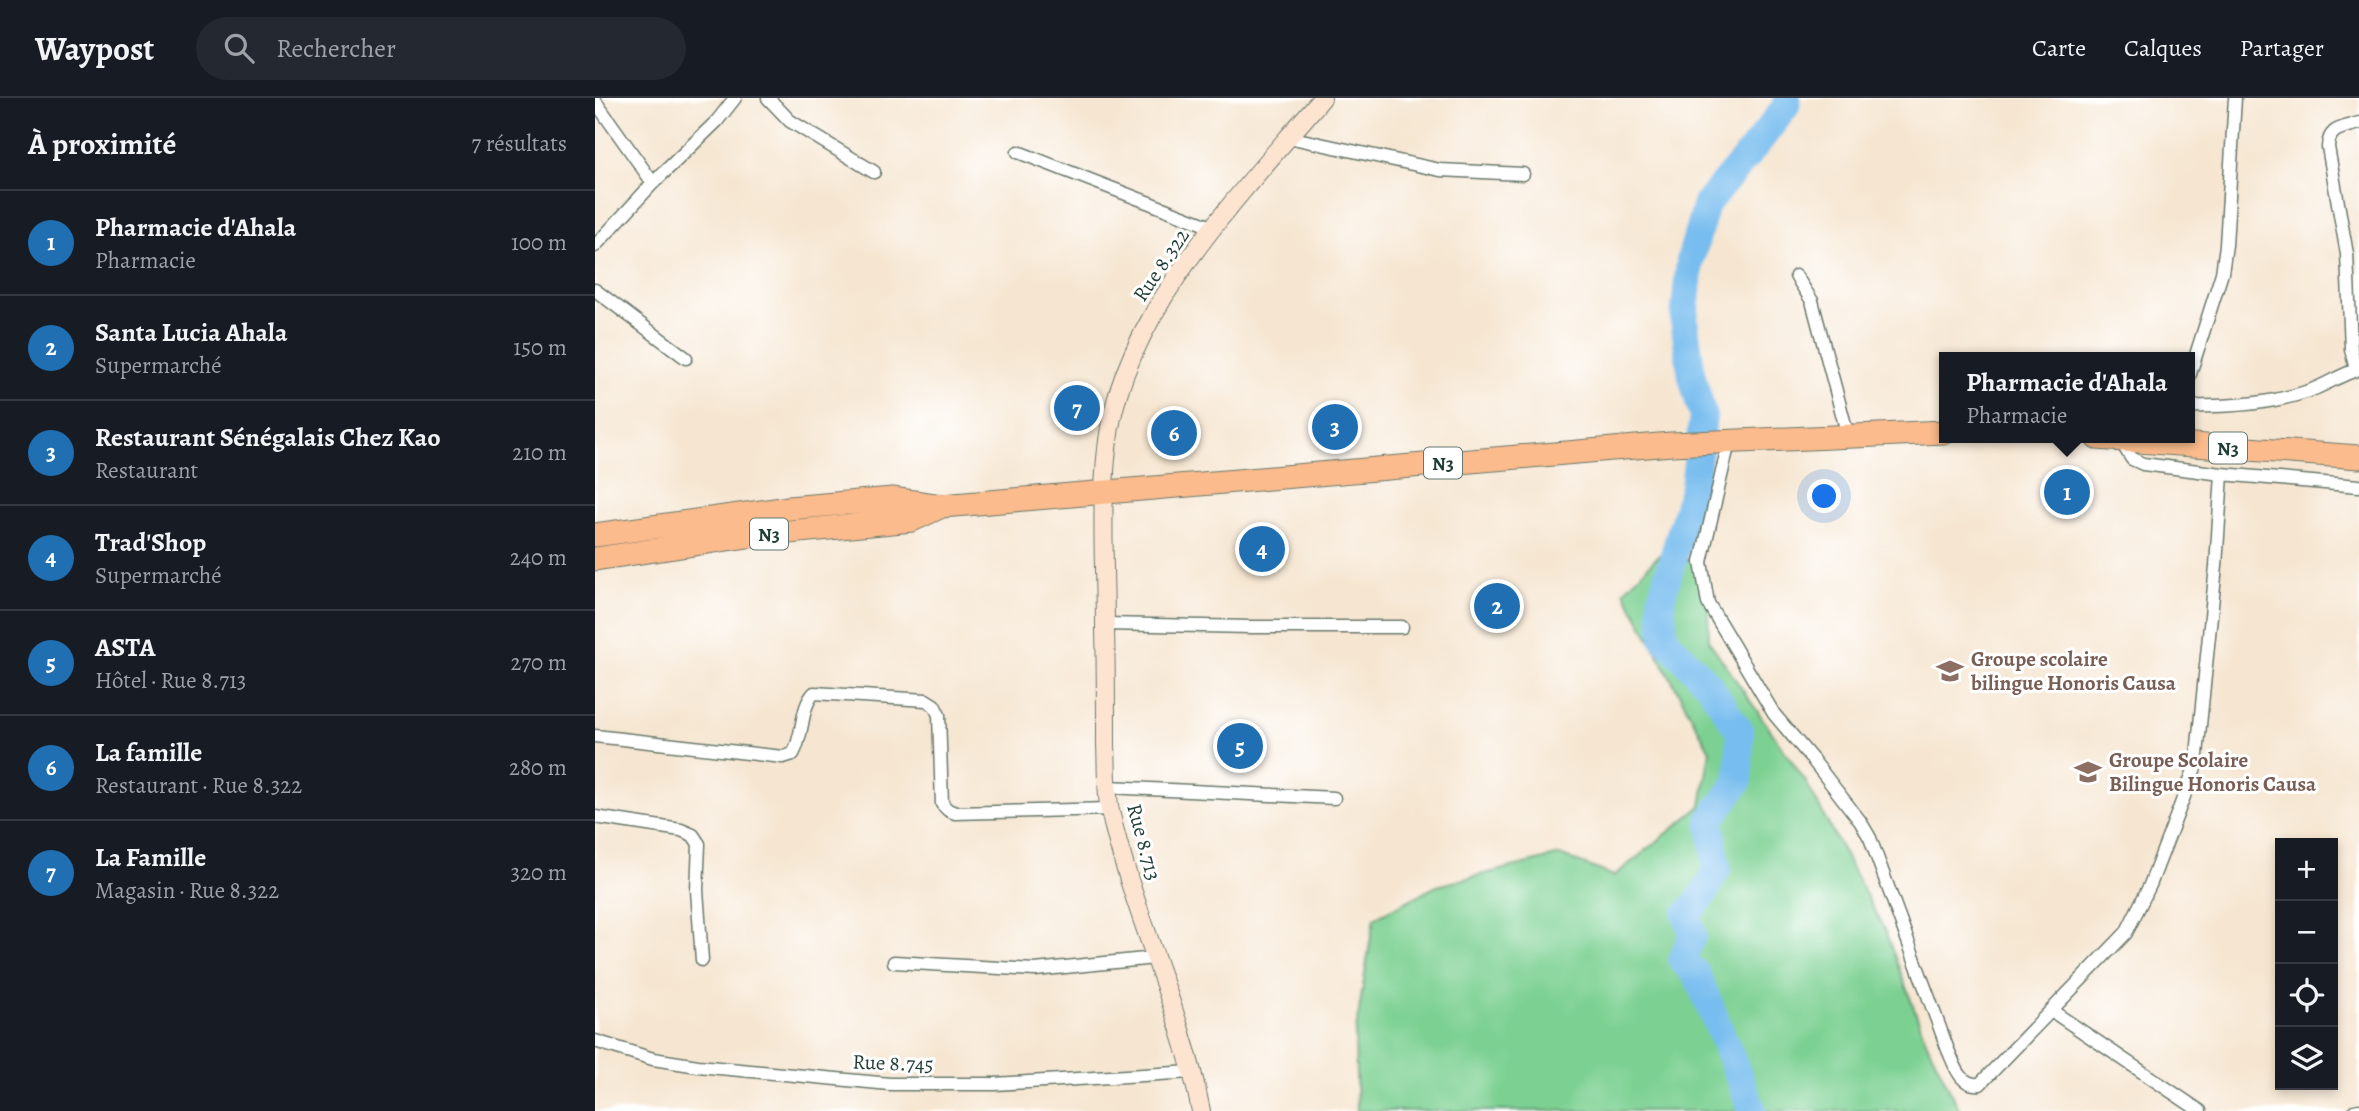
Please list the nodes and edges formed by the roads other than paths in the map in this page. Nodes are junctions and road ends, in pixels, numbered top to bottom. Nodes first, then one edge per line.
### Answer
1 (735, 98) edge
2 (768, 98) edge
3 (1322, 98) edge
4 (2235, 98) edge
5 (595, 101) edge
6 (2359, 123) edge
7 (1288, 137) junction
8 (1018, 152) dead end
9 (874, 172) dead end
10 (1523, 174) dead end
11 (653, 183) junction
12 (1214, 228) junction
13 (595, 246) edge
14 (1796, 276) dead end
15 (595, 289) edge
16 (686, 358) dead end
17 (2195, 360) edge
18 (2357, 370) edge
19 (2195, 406) edge
20 (1939, 432) edge
21 (1847, 436) junction
22 (1729, 442) junction
23 (2113, 443) edge
24 (2195, 443) edge
25 (2359, 457) edge
26 (2222, 474) junction
27 (2359, 486) edge
28 (1104, 491) junction
29 (942, 506) junction
30 (595, 535) edge
31 (595, 559) edge
32 (1105, 624) junction
33 (1402, 627) dead end
34 (595, 736) edge
35 (1108, 787) junction
36 (1334, 798) dead end
37 (1110, 809) junction
38 (595, 817) edge
39 (1155, 958) junction
40 (702, 960) dead end
41 (894, 962) dead end
42 (2052, 1012) junction
43 (595, 1041) edge
44 (1192, 1072) junction
45 (1201, 1111) edge
46 (2200, 1111) edge

1 - 11 street
2 - 9 street
3 - 7 main road, Rue 8.322
4 - 17 street
5 - 11 street
6 - 18 street
7 - 10 street
7 - 12 main road, Rue 8.322
8 - 12 street
11 - 13 street
12 - 28 main road, Rue 8.322
14 - 21 street
15 - 16 street
18 - 19 street
20 - 21 highway, N3
21 - 22 highway, N3
22 - 28 highway, N3
22 - 42 street
23 - 26 street
24 - 25 highway, N3
26 - 27 street
26 - 42 street
28 - 29 highway, N3
28 - 32 main road, Rue 8.713
29 - 30 highway, N3
29 - 31 highway, N3
32 - 33 street
32 - 35 main road, Rue 8.713
34 - 37 street
35 - 36 street
35 - 37 main road, Rue 8.713
37 - 39 main road, Rue 8.713
38 - 40 street
39 - 41 street
39 - 44 main road, Rue 8.713
42 - 46 street
43 - 44 street, Rue 8.745
44 - 45 main road, Rue 8.713

